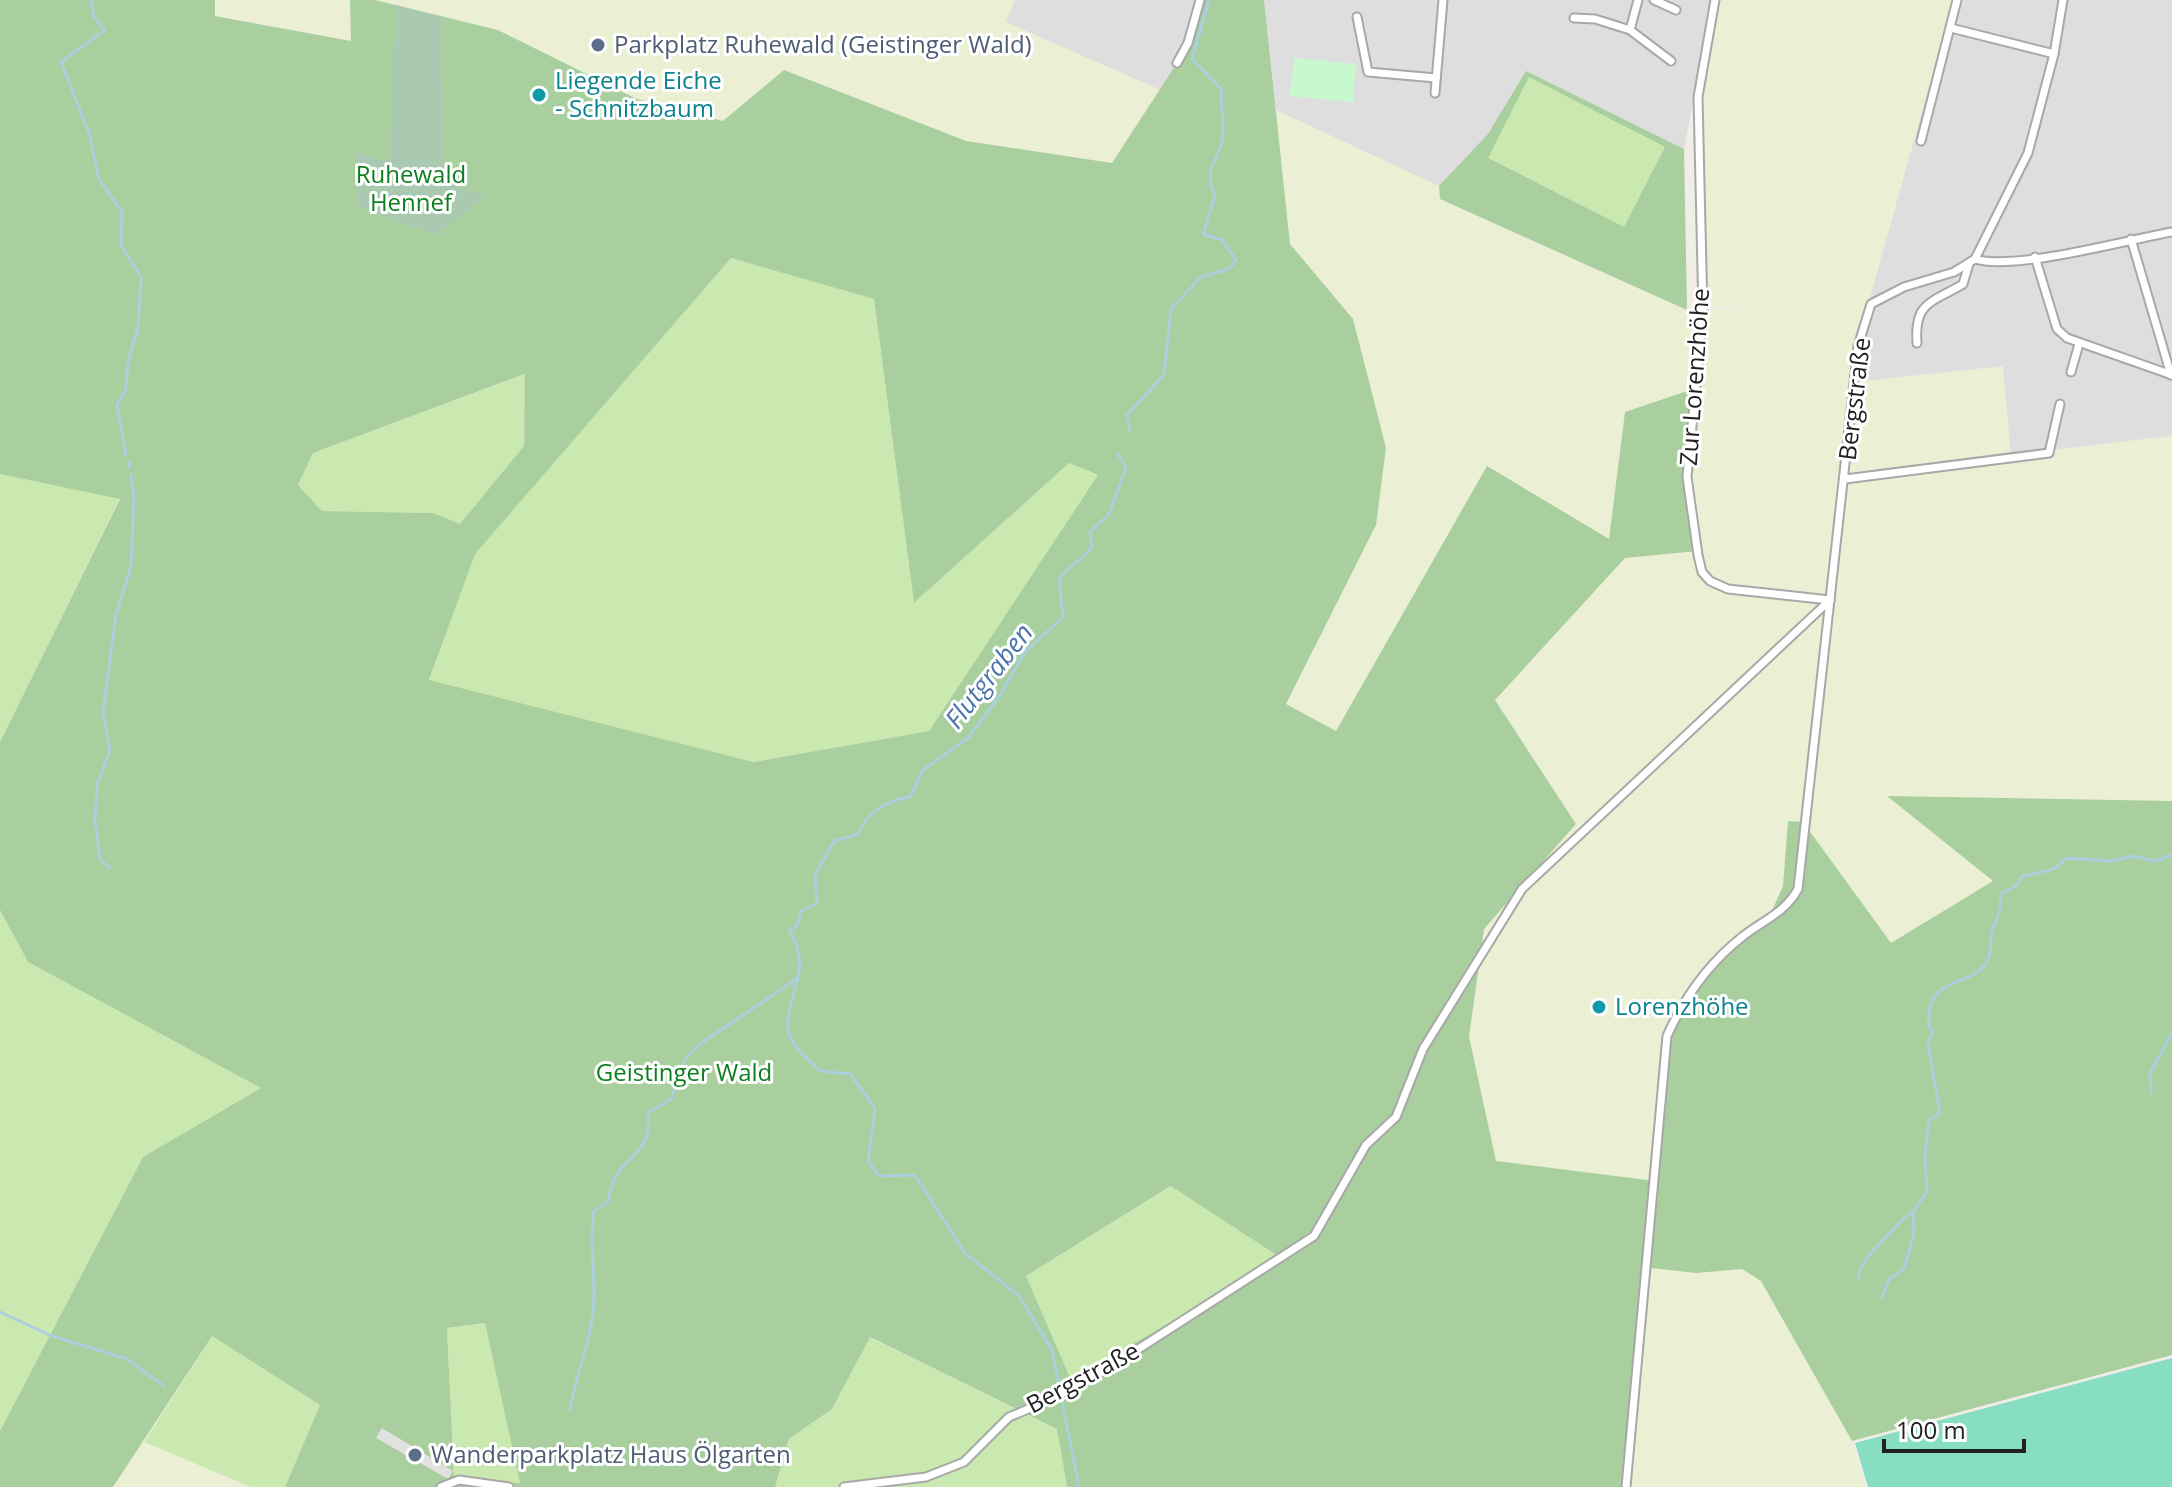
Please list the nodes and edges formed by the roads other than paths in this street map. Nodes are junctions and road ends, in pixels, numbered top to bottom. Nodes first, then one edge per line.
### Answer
1 (1200, 0) edge
2 (1443, 0) edge
3 (1638, 0) edge
4 (1654, 0) edge
5 (1715, 0) edge
6 (1957, 0) edge
7 (2063, 0) edge
8 (1676, 10) dead end
9 (1357, 17) dead end
10 (1574, 18) dead end
11 (1951, 28) junction
12 (1630, 30) junction
13 (2054, 54) junction
14 (1671, 61) dead end
15 (1177, 63) dead end
16 (1436, 78) junction
17 (1435, 93) dead end
18 (1921, 141) dead end
19 (2172, 232) edge
20 (2131, 239) junction
21 (2035, 257) junction
22 (1972, 262) junction
23 (1917, 343) dead end
24 (2079, 344) junction
25 (2071, 372) dead end
26 (2172, 376) edge
27 (2060, 404) dead end
28 (1845, 479) junction
29 (1830, 600) junction
30 (441, 1487) edge
31 (509, 1487) edge
32 (844, 1487) edge
33 (1626, 1487) edge

1 - 15 street
2 - 16 street
3 - 12 street
4 - 8 street
5 - 29 street, Zur Lorenzhöhe
6 - 11 street
7 - 13 street
9 - 16 street
10 - 12 street
11 - 13 street
11 - 18 street
12 - 14 street
13 - 22 street
16 - 17 street
19 - 20 street
20 - 21 street
20 - 26 street
21 - 22 street
21 - 24 street
22 - 23 street
22 - 28 street, Bergstraße
24 - 25 street
24 - 26 street
27 - 28 street
28 - 29 street, Bergstraße
29 - 32 street, Bergstraße
29 - 33 street, Bergstraße
30 - 31 street

